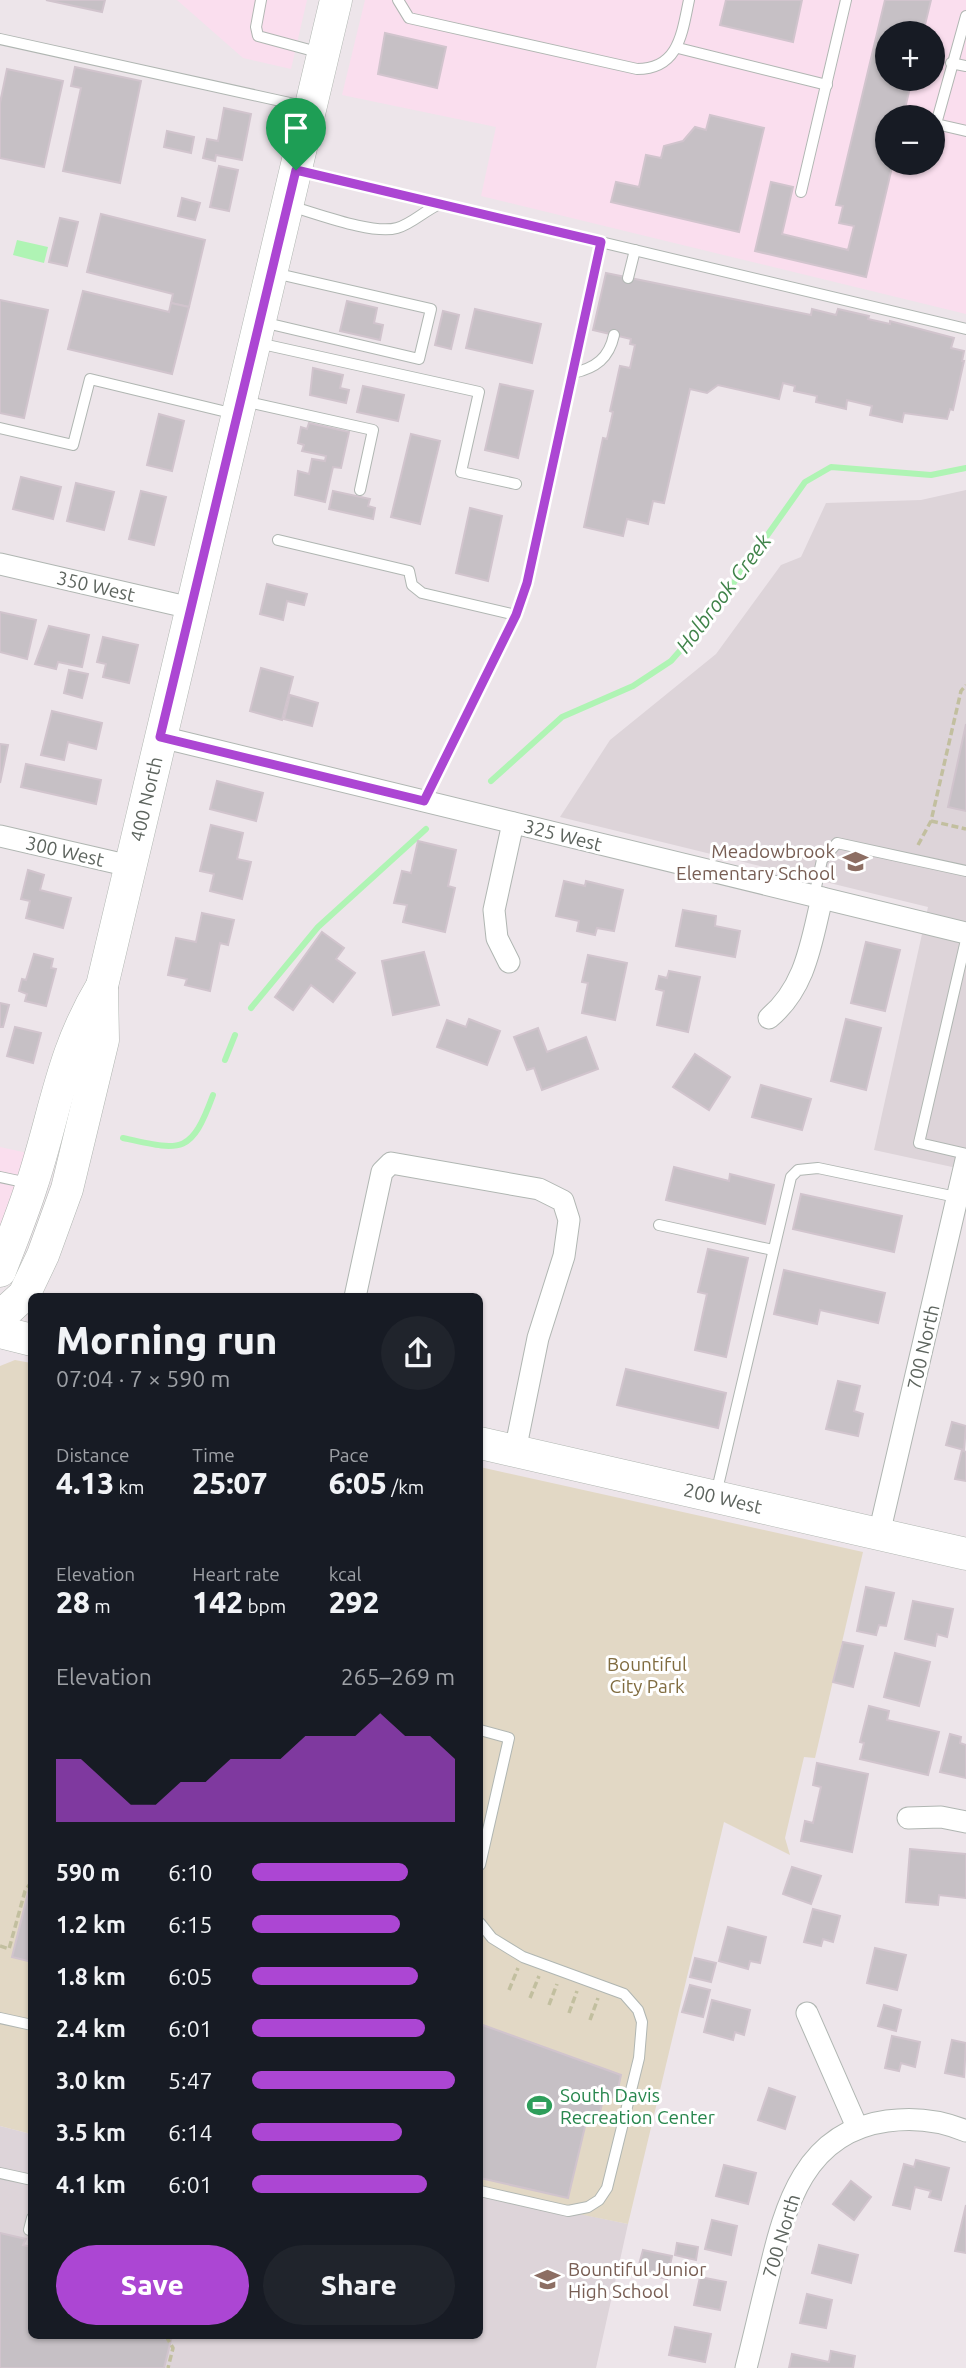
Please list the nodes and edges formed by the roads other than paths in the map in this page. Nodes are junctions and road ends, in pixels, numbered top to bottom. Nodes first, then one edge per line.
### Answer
1 (261, 0) edge
2 (336, 0) edge
3 (398, 0) edge
4 (690, 0) edge
5 (846, 0) edge
6 (966, 16) edge
7 (0, 39) edge
8 (678, 48) junction
9 (323, 54) junction
10 (951, 63) junction
11 (966, 66) edge
12 (827, 85) junction
13 (311, 108) junction
14 (966, 131) edge
15 (296, 170) junction
16 (802, 192) dead end
17 (440, 204) junction
18 (288, 205) junction
19 (601, 242) junction
20 (635, 250) junction
21 (271, 272) junction
22 (628, 278) dead end
23 (966, 329) edge
24 (257, 332) junction
25 (614, 335) dead end
26 (573, 373) junction
27 (239, 408) junction
28 (0, 428) edge
29 (516, 484) dead end
30 (360, 490) dead end
31 (278, 540) dead end
32 (0, 564) edge
33 (191, 608) junction
34 (516, 615) junction
35 (160, 737) junction
36 (424, 801) junction
37 (513, 823) junction
38 (0, 836) edge
39 (130, 866) junction
40 (966, 871) edge
41 (818, 897) junction
42 (966, 933) edge
43 (966, 940) edge
44 (509, 961) dead end
45 (102, 986) junction
46 (769, 1018) dead end
47 (966, 1154) edge
48 (966, 1160) edge
49 (0, 1177) edge
50 (32, 1184) junction
51 (962, 1198) edge
52 (659, 1225) dead end
53 (773, 1250) junction
54 (0, 1271) edge
55 (356, 1293) edge
56 (0, 1317) edge
57 (0, 1332) edge
58 (28, 1339) edge
59 (483, 1444) edge
60 (515, 1451) junction
61 (715, 1497) junction
62 (879, 1535) junction
63 (966, 1554) edge
64 (483, 1731) edge
65 (908, 1818) dead end
66 (966, 1822) edge
67 (483, 1852) edge
68 (483, 1927) edge
69 (807, 2013) dead end
70 (0, 2018) edge
71 (28, 2024) edge
72 (857, 2127) junction
73 (966, 2132) edge
74 (0, 2173) edge
75 (28, 2179) edge
76 (483, 2192) edge
77 (746, 2368) edge

1 - 9 lane
2 - 9 main road, 400 North
3 - 8 lane
4 - 8 lane
5 - 12 lane
6 - 10 lane
7 - 13 lane
8 - 12 lane
9 - 13 main road, 400 North
10 - 11 lane
10 - 14 lane
12 - 16 lane
13 - 15 main road, 400 North
15 - 17 lane
15 - 18 main road, 400 North
17 - 18 lane
17 - 19 lane
18 - 21 main road, 400 North
19 - 20 lane
19 - 26 lane
20 - 22 lane
20 - 23 lane
21 - 24 main road, 400 North
21 - 24 lane
24 - 27 main road, 400 North
24 - 29 lane
25 - 26 lane
26 - 34 lane
27 - 28 lane
27 - 30 lane
27 - 33 main road, 400 North
31 - 34 lane
32 - 33 street, 350 West
33 - 35 main road, 400 North
34 - 36 lane
35 - 36 street, 325 West
35 - 39 main road, 400 North
36 - 37 street, 325 West
37 - 41 street, 325 West
37 - 44 street
38 - 39 street, 300 West
39 - 45 main road, 400 North
40 - 41 lane
41 - 42 street, 325 West
41 - 46 street
43 - 47 lane
45 - 50 main road, 400 North
45 - 56 main road, 400 North
48 - 51 street, 700 North
49 - 50 lane
50 - 54 main road, 400 North
51 - 53 lane
51 - 62 street, 700 North
52 - 53 lane
53 - 61 lane
55 - 60 street
57 - 58 main road
59 - 60 main road, 200 West
60 - 61 main road, 200 West
61 - 62 main road, 200 West
62 - 63 main road, 200 West
64 - 67 lane
65 - 66 street
68 - 76 lane
69 - 72 street
70 - 71 lane
72 - 73 street
72 - 77 street, 700 North
74 - 75 lane

